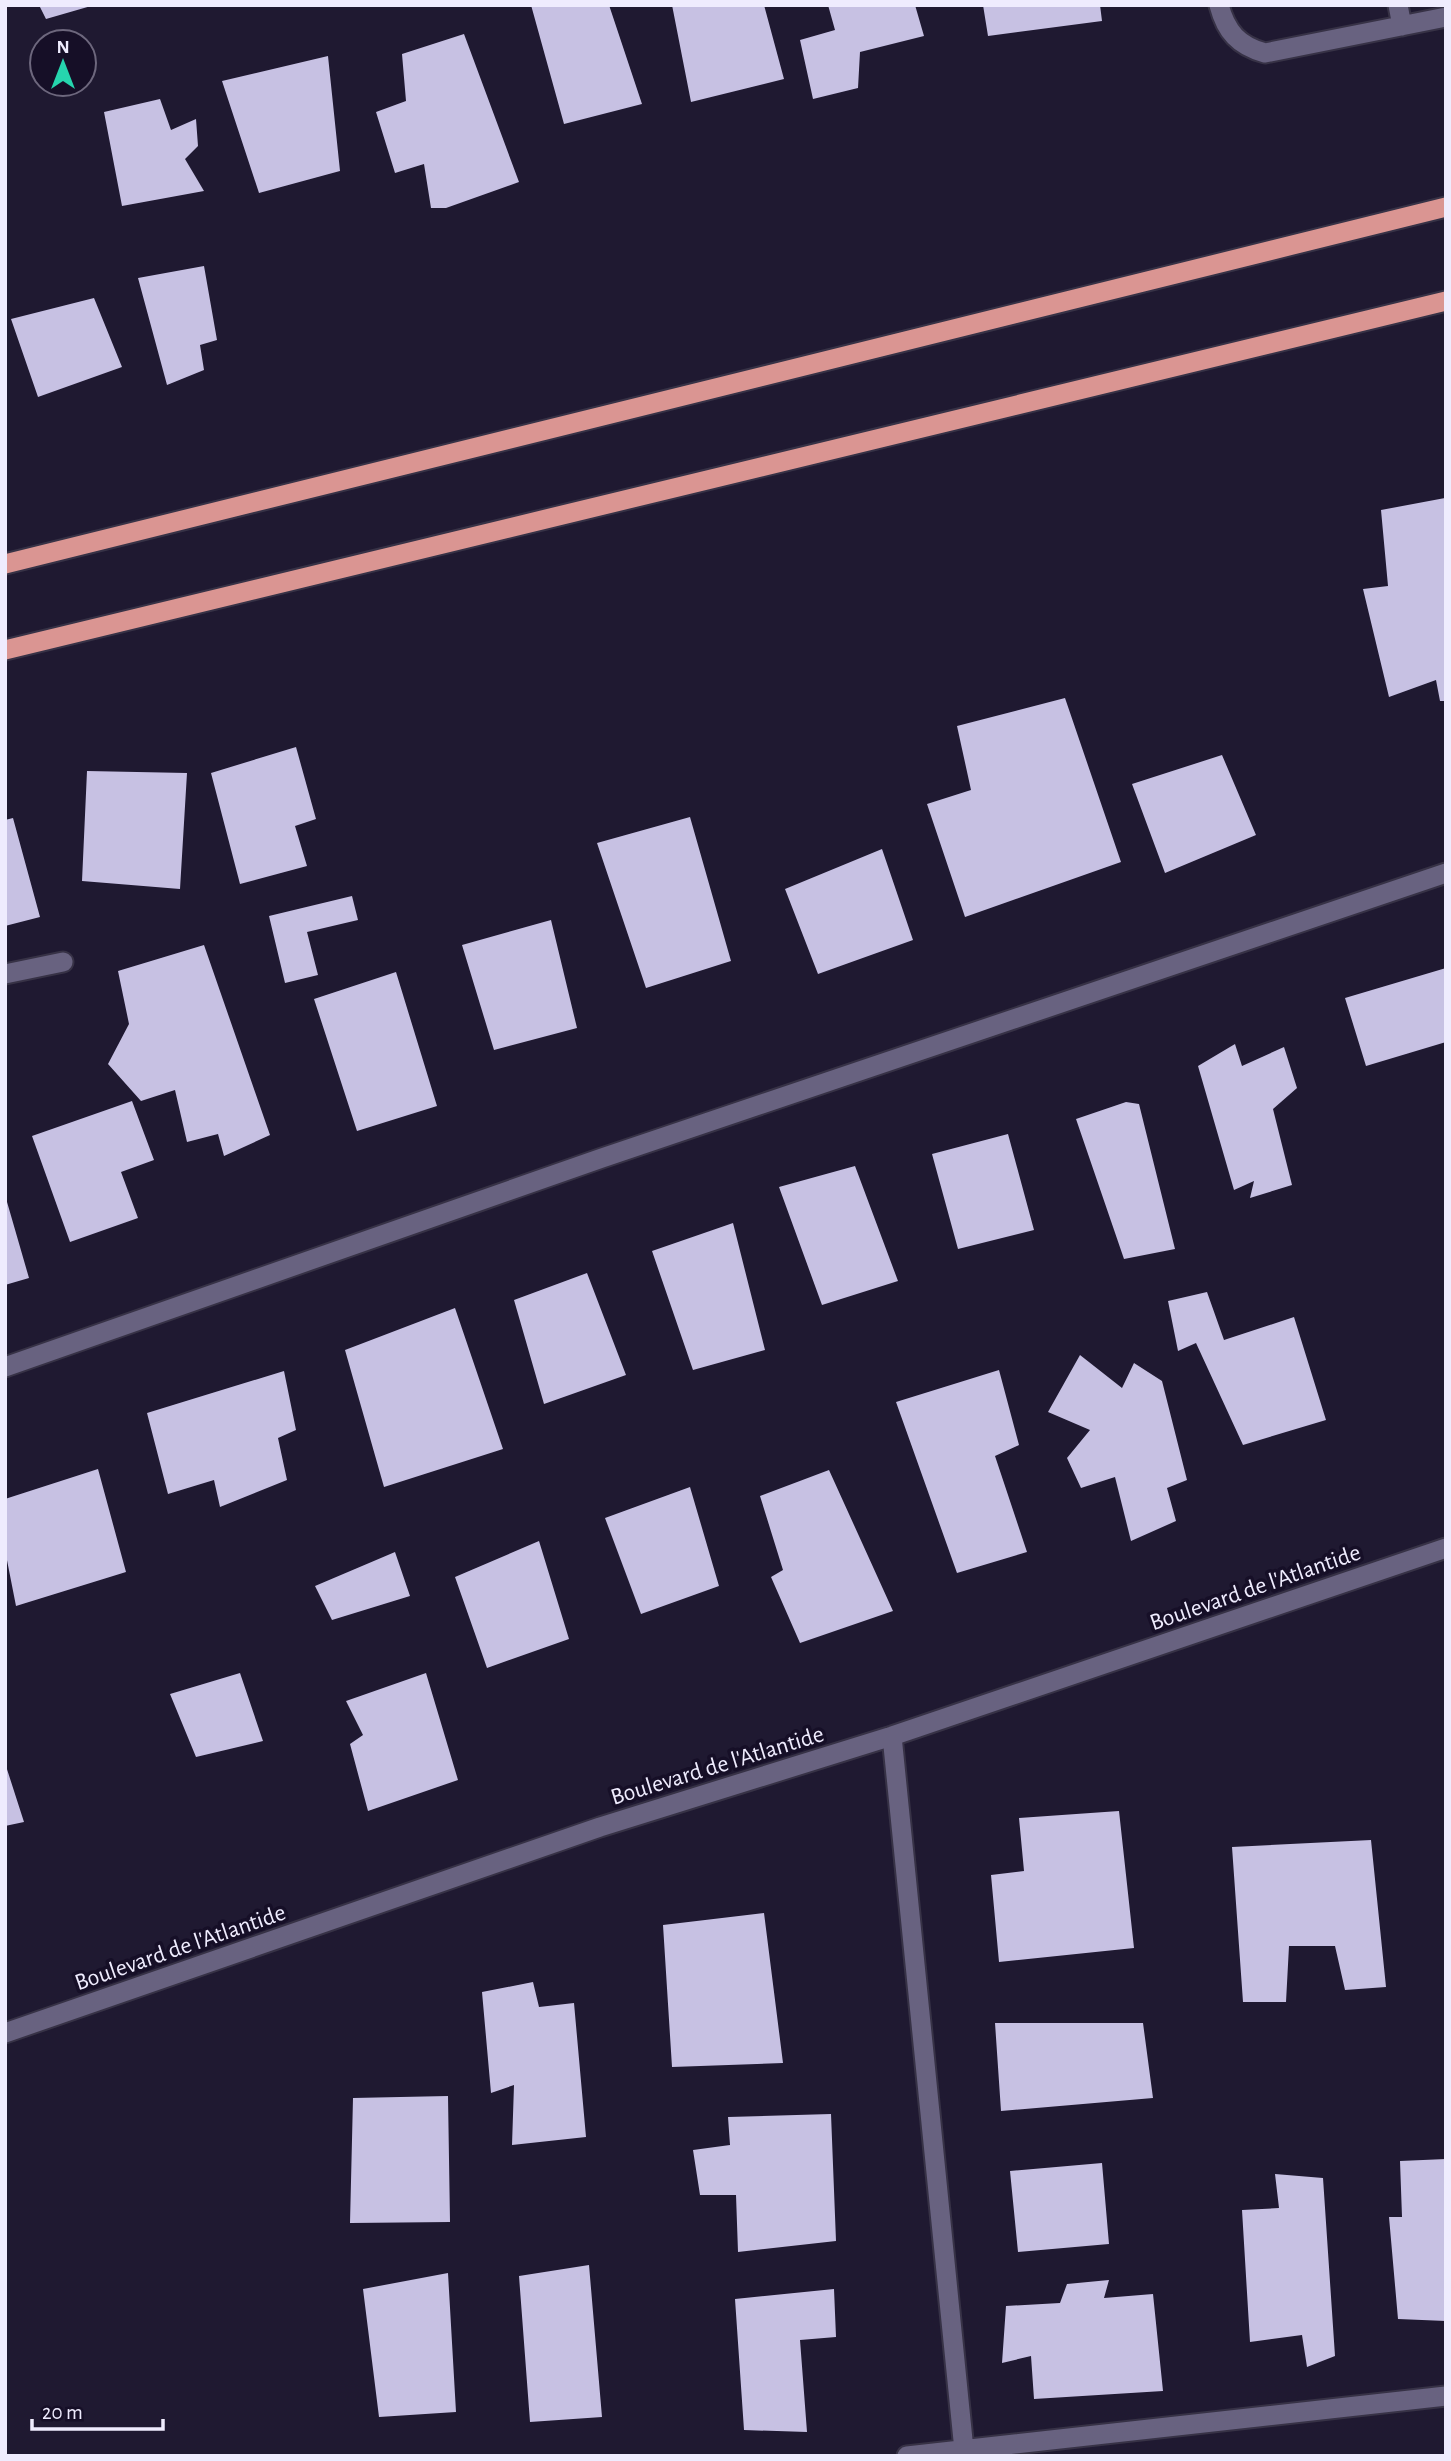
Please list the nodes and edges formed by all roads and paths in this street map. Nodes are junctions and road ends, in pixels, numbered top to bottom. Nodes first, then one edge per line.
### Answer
1 (1219, 5) edge
2 (1398, 5) edge
3 (1446, 17) edge
4 (1402, 26) junction
5 (1446, 207) edge
6 (1446, 301) edge
7 (5, 564) edge
8 (5, 650) edge
9 (1446, 873) edge
10 (63, 961) dead end
11 (5, 974) edge
12 (5, 1367) edge
13 (1446, 1548) edge
14 (892, 1736) junction
15 (5, 2033) edge
16 (1446, 2396) edge
17 (964, 2450) junction
18 (906, 2456) edge

1 - 4 street
2 - 4 street
3 - 4 street
5 - 7 highway
6 - 8 highway
9 - 12 street
10 - 11 street
13 - 14 street, Boulevard de l'Atlantide
14 - 15 street, Boulevard de l'Atlantide
14 - 17 street
16 - 17 street
17 - 18 street

